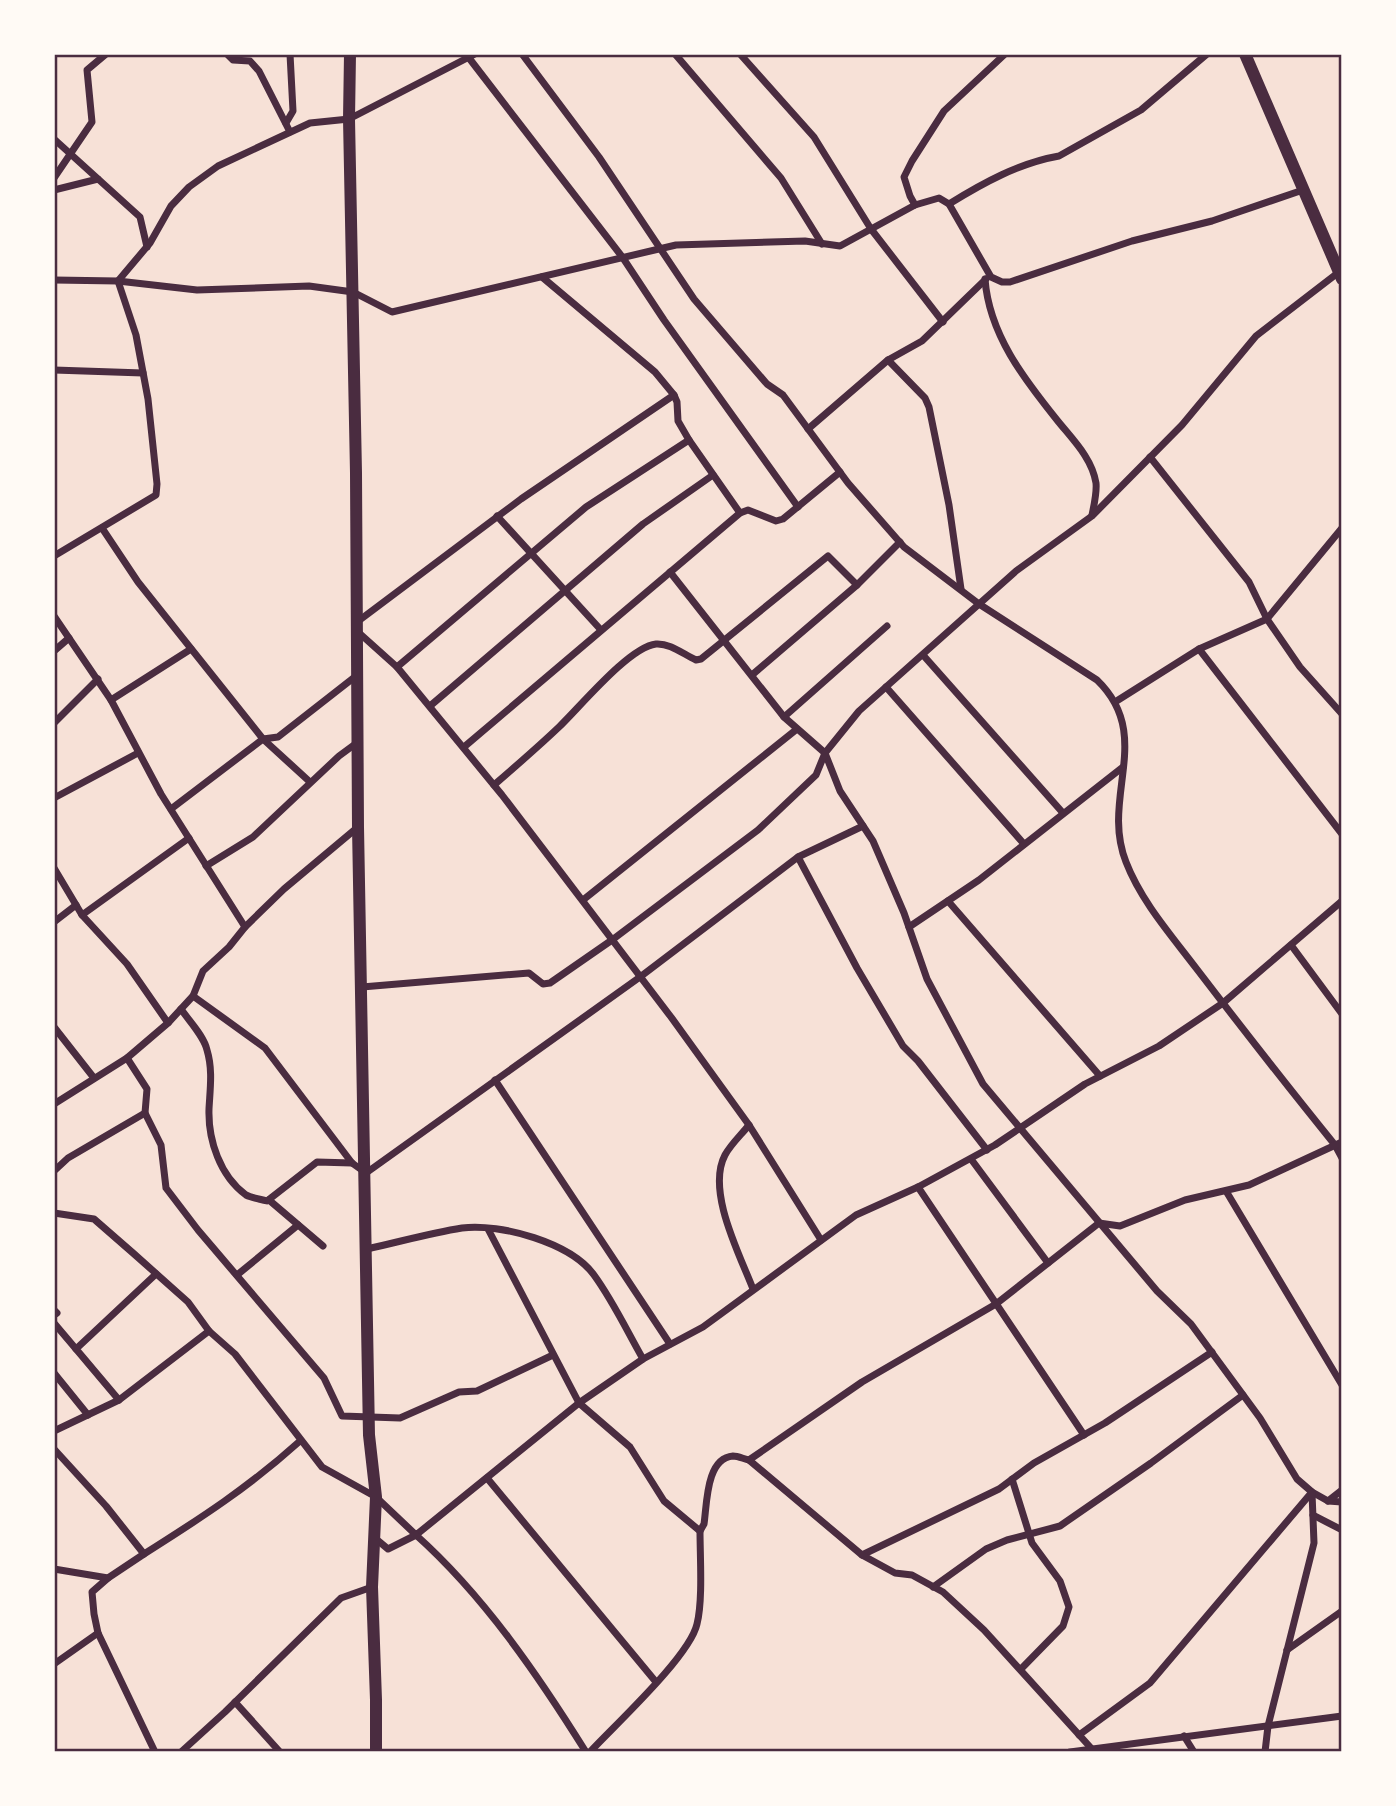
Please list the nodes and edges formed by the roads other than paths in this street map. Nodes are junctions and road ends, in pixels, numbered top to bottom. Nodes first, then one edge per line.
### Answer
1 (106, 54) edge
2 (227, 54) edge
3 (290, 54) edge
4 (350, 54) edge
5 (522, 54) edge
6 (675, 54) edge
7 (740, 54) edge
8 (1005, 54) edge
9 (1207, 54) edge
10 (1245, 54) edge
11 (472, 56) edge
12 (349, 119) junction
13 (286, 124) junction
14 (290, 132) junction
15 (54, 139) edge
16 (70, 153) junction
17 (54, 178) edge
18 (98, 179) junction
19 (54, 190) edge
20 (1303, 190) junction
21 (948, 204) junction
22 (915, 205) junction
23 (871, 229) junction
24 (822, 244) junction
25 (147, 247) junction
26 (660, 249) junction
27 (623, 258) junction
28 (1341, 273) edge
29 (542, 277) junction
30 (988, 278) junction
31 (54, 280) edge
32 (118, 281) junction
33 (353, 292) junction
34 (943, 322) junction
35 (888, 360) junction
36 (54, 370) edge
37 (143, 373) junction
38 (674, 395) junction
39 (808, 429) junction
40 (689, 440) junction
41 (1150, 457) junction
42 (840, 472) junction
43 (713, 475) junction
44 (797, 507) junction
45 (740, 513) junction
46 (497, 516) junction
47 (1092, 516) junction
48 (102, 528) junction
49 (1342, 528) edge
50 (900, 541) junction
51 (530, 553) junction
52 (54, 556) edge
53 (670, 572) junction
54 (857, 585) junction
55 (961, 589) junction
56 (565, 591) junction
57 (979, 604) junction
58 (54, 616) edge
59 (1267, 619) junction
60 (887, 626) dead end
61 (357, 627) junction
62 (601, 630) junction
63 (69, 638) junction
64 (724, 640) junction
65 (191, 649) junction
66 (1199, 649) junction
67 (54, 651) edge
68 (923, 655) junction
69 (397, 667) junction
70 (358, 674) junction
71 (752, 675) junction
72 (98, 679) junction
73 (886, 687) junction
74 (111, 700) junction
75 (1115, 702) junction
76 (430, 706) junction
77 (1342, 714) edge
78 (784, 717) junction
79 (54, 723) edge
80 (797, 729) junction
81 (263, 739) junction
82 (359, 742) junction
83 (464, 747) junction
84 (825, 753) junction
85 (138, 754) junction
86 (1123, 767) junction
87 (310, 782) junction
88 (495, 785) junction
89 (54, 798) edge
90 (171, 809) junction
91 (1063, 813) junction
92 (863, 826) junction
93 (358, 827) junction
94 (1342, 834) edge
95 (189, 838) junction
96 (1024, 844) junction
97 (797, 857) junction
98 (206, 866) junction
99 (54, 868) edge
100 (583, 900) junction
101 (948, 901) junction
102 (1342, 901) edge
103 (76, 905) junction
104 (82, 915) junction
105 (54, 922) edge
106 (245, 927) junction
107 (909, 927) junction
108 (612, 940) junction
109 (1291, 945) junction
110 (640, 977) junction
111 (362, 987) junction
112 (194, 996) junction
113 (1223, 1003) junction
114 (181, 1009) junction
115 (1342, 1014) edge
116 (169, 1023) junction
117 (54, 1027) edge
118 (127, 1058) junction
119 (1100, 1076) junction
120 (93, 1078) junction
121 (495, 1080) junction
122 (54, 1104) edge
123 (145, 1113) junction
124 (749, 1125) junction
125 (1019, 1129) junction
126 (1338, 1144) edge
127 (987, 1150) junction
128 (1342, 1158) edge
129 (971, 1159) junction
130 (352, 1163) junction
131 (54, 1171) edge
132 (366, 1172) junction
133 (918, 1187) junction
134 (1226, 1191) junction
135 (269, 1200) junction
136 (54, 1213) edge
137 (1099, 1223) junction
138 (298, 1225) junction
139 (488, 1229) junction
140 (821, 1240) junction
141 (323, 1246) dead end
142 (368, 1250) junction
143 (1048, 1263) junction
144 (156, 1274) junction
145 (237, 1275) junction
146 (753, 1289) junction
147 (996, 1304) junction
148 (54, 1323) edge
149 (209, 1331) junction
150 (670, 1344) junction
151 (76, 1349) junction
152 (1212, 1352) junction
153 (553, 1355) junction
154 (643, 1359) junction
155 (54, 1373) edge
156 (1342, 1385) edge
157 (1243, 1395) junction
158 (119, 1400) junction
159 (579, 1404) junction
160 (88, 1415) junction
161 (369, 1418) junction
162 (54, 1431) edge
163 (1084, 1435) junction
164 (300, 1441) junction
165 (54, 1449) edge
166 (749, 1460) junction
167 (487, 1478) junction
168 (1012, 1479) junction
169 (1342, 1490) edge
170 (1312, 1492) junction
171 (376, 1497) junction
172 (1328, 1501) junction
173 (1342, 1502) edge
174 (1313, 1515) junction
175 (1342, 1530) edge
176 (700, 1531) junction
177 (416, 1535) junction
178 (1028, 1535) junction
179 (376, 1539) junction
180 (144, 1554) junction
181 (862, 1555) junction
182 (54, 1569) edge
183 (108, 1578) junction
184 (372, 1587) junction
185 (933, 1587) junction
186 (1342, 1611) edge
187 (98, 1633) junction
188 (1287, 1651) junction
189 (54, 1664) edge
190 (1021, 1669) junction
191 (656, 1682) junction
192 (235, 1702) junction
193 (1342, 1716) edge
194 (1268, 1726) junction
195 (1079, 1735) junction
196 (1184, 1737) junction
197 (1144, 1741) junction
198 (1090, 1748) junction
199 (155, 1752) edge
200 (181, 1752) edge
201 (280, 1752) edge
202 (376, 1752) edge
203 (588, 1752) edge
204 (1070, 1752) edge
205 (1149, 1752) edge
206 (1194, 1752) edge
207 (1265, 1752) edge

1 - 16 street
2 - 13 street
3 - 13 street
4 - 12 main road
5 - 26 street
6 - 24 street
7 - 23 street
8 - 22 street
9 - 21 street
10 - 20 main road
11 - 12 street
11 - 27 street
12 - 14 street
12 - 33 main road
13 - 14 street
14 - 25 street
15 - 16 street
16 - 17 street
16 - 18 street
18 - 19 street
18 - 25 street
20 - 28 main road
20 - 30 street
21 - 22 street
21 - 30 street
22 - 23 street
23 - 24 street
23 - 34 street
24 - 26 street
25 - 32 street
26 - 27 street
26 - 39 street
27 - 29 street
27 - 44 street
28 - 41 street
29 - 33 street
29 - 38 street
30 - 34 street
30 - 47 street
31 - 32 street
32 - 33 street
32 - 37 street
33 - 61 main road
34 - 35 street
35 - 39 street
35 - 55 street
36 - 37 street
37 - 48 street
38 - 40 street
38 - 46 street
39 - 42 street
40 - 43 street
40 - 51 street
41 - 47 street
41 - 59 street
42 - 44 street
42 - 50 street
43 - 45 street
43 - 56 street
44 - 45 street
45 - 53 street
46 - 51 street
46 - 61 street
47 - 57 street
48 - 52 street
48 - 65 street
49 - 59 street
50 - 54 street
50 - 55 street
51 - 56 street
51 - 69 street
53 - 62 street
53 - 64 street
54 - 64 street
54 - 71 street
55 - 57 street
56 - 62 street
56 - 76 street
57 - 68 street
57 - 75 street
58 - 63 street
59 - 66 street
59 - 77 street
60 - 78 street
61 - 69 street
61 - 70 main road
62 - 83 street
63 - 67 street
63 - 72 street
64 - 71 street
64 - 88 street
65 - 74 street
65 - 81 street
66 - 75 street
66 - 94 street
68 - 73 street
68 - 91 street
69 - 76 street
70 - 81 street
70 - 82 main road
71 - 78 street
72 - 74 street
72 - 79 street
73 - 84 street
73 - 96 street
74 - 85 street
75 - 86 street
76 - 83 street
78 - 80 street
80 - 84 street
80 - 100 street
81 - 87 street
81 - 90 street
82 - 87 street
82 - 93 main road
83 - 88 street
84 - 92 street
84 - 108 street
85 - 89 street
85 - 90 street
86 - 91 street
86 - 113 street
87 - 98 street
88 - 100 street
90 - 95 street
91 - 96 street
92 - 97 street
92 - 107 street
93 - 106 street
93 - 111 main road
95 - 98 street
95 - 104 street
96 - 101 street
97 - 110 street
97 - 127 street
98 - 106 street
99 - 103 street
100 - 108 street
101 - 107 street
101 - 119 street
102 - 109 street
103 - 104 street
103 - 105 street
104 - 116 street
106 - 112 street
107 - 125 street
108 - 110 street
108 - 111 street
109 - 113 street
109 - 115 street
110 - 121 street
110 - 124 street
111 - 132 main road
112 - 114 street
112 - 130 street
113 - 119 street
113 - 126 street
114 - 116 street
114 - 135 street
116 - 118 street
117 - 120 street
118 - 120 street
118 - 123 street
119 - 125 street
120 - 122 street
121 - 132 street
121 - 150 street
123 - 131 street
123 - 145 street
124 - 140 street
124 - 146 street
125 - 127 street
125 - 137 street
126 - 128 street
126 - 134 street
127 - 129 street
129 - 133 street
129 - 143 street
130 - 132 street
130 - 135 street
132 - 142 main road
133 - 140 street
133 - 147 street
134 - 137 street
134 - 156 street
135 - 138 street
136 - 144 street
137 - 143 street
137 - 152 street
138 - 141 street
138 - 145 street
139 - 142 street
139 - 153 street
139 - 154 street
140 - 146 street
142 - 161 main road
143 - 147 street
144 - 149 street
144 - 151 street
145 - 161 street
146 - 150 street
147 - 163 street
147 - 166 street
148 - 151 street
149 - 158 street
149 - 164 street
150 - 154 street
151 - 158 street
152 - 157 street
152 - 163 street
153 - 159 street
153 - 161 street
154 - 159 street
155 - 160 street
157 - 170 street
157 - 178 street
158 - 160 street
159 - 167 street
159 - 176 street
160 - 162 street
161 - 171 main road
163 - 168 street
164 - 171 street
164 - 180 street
165 - 180 street
166 - 176 street
166 - 181 street
167 - 177 street
167 - 191 street
168 - 178 street
168 - 181 street
169 - 172 street
170 - 172 street
170 - 174 street
170 - 195 street
171 - 177 street
171 - 179 main road
172 - 173 street
174 - 175 street
174 - 188 street
176 - 191 street
177 - 179 street
177 - 203 street
178 - 185 street
178 - 190 street
179 - 184 main road
180 - 183 street
181 - 185 street
182 - 183 street
183 - 187 street
184 - 192 street
184 - 202 main road
185 - 190 street
186 - 188 street
187 - 189 street
187 - 199 street
188 - 194 street
190 - 195 street
191 - 203 street
192 - 200 street
192 - 201 street
193 - 194 street
194 - 196 street
194 - 207 street
195 - 198 street
196 - 197 street
196 - 206 street
197 - 198 street
197 - 205 street
198 - 204 street

